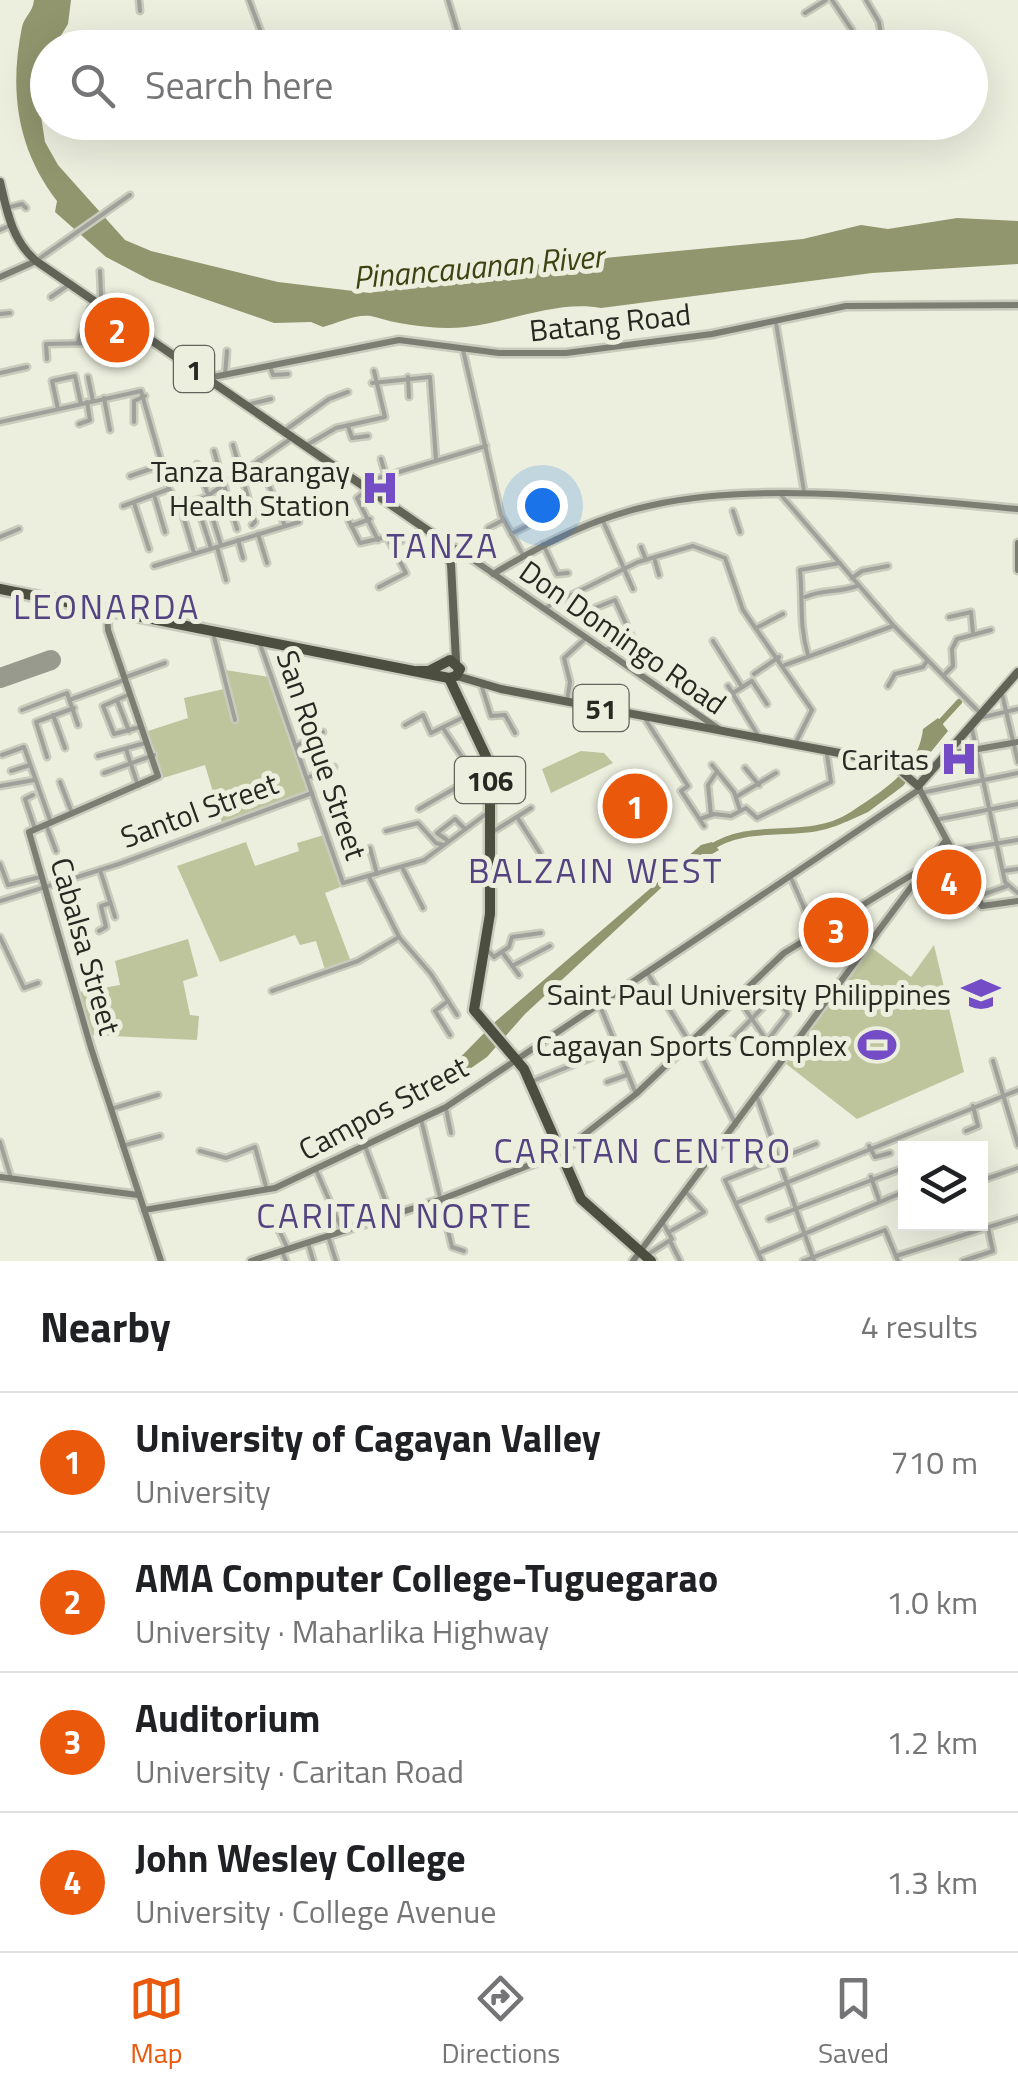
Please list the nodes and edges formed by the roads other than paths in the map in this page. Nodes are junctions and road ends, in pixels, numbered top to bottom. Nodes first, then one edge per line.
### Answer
1 (139, 0) edge
2 (249, 0) edge
3 (448, 0) edge
4 (810, 0) edge
5 (829, 0) edge
6 (866, 0) edge
7 (814, 7) junction
8 (140, 11) dead end
9 (805, 13) dead end
10 (260, 30) edge
11 (456, 30) edge
12 (852, 30) dead end
13 (880, 30) edge
14 (0, 182) edge
15 (130, 195) dead end
16 (6, 208) junction
17 (26, 208) dead end
18 (10, 225) junction
19 (0, 230) edge
20 (36, 262) junction
21 (100, 272) dead end
22 (0, 276) edge
23 (70, 284) junction
24 (50, 297) dead end
25 (97, 302) junction
26 (1018, 306) edge
27 (0, 314) edge
28 (10, 314) dead end
29 (775, 320) junction
30 (77, 344) junction
31 (463, 349) junction
32 (227, 351) dead end
33 (47, 360) dead end
34 (270, 366) junction
35 (27, 367) dead end
36 (374, 371) dead end
37 (0, 372) edge
38 (288, 374) dead end
39 (225, 375) junction
40 (408, 377) junction
41 (88, 378) dead end
42 (208, 378) junction
43 (374, 382) junction
44 (348, 392) dead end
45 (145, 396) junction
46 (408, 397) dead end
47 (104, 398) junction
48 (271, 399) dead end
49 (87, 402) junction
50 (246, 405) junction
51 (58, 409) junction
52 (0, 422) edge
53 (134, 422) dead end
54 (79, 424) dead end
55 (348, 426) junction
56 (110, 430) dead end
57 (284, 431) junction
58 (368, 436) dead end
59 (294, 437) junction
60 (234, 445) dead end
61 (305, 446) junction
62 (486, 446) junction
63 (214, 451) dead end
64 (381, 459) dead end
65 (259, 460) junction
66 (436, 460) junction
67 (197, 464) dead end
68 (162, 465) junction
69 (240, 470) junction
70 (384, 473) junction
71 (130, 476) dead end
72 (223, 481) junction
73 (362, 483) junction
74 (169, 488) junction
75 (370, 489) junction
76 (207, 494) junction
77 (154, 496) junction
78 (781, 496) junction
79 (805, 496) junction
80 (196, 502) junction
81 (134, 503) junction
82 (180, 505) junction
83 (731, 505) junction
84 (122, 506) dead end
85 (1018, 509) edge
86 (347, 516) dead end
87 (541, 518) dead end
88 (370, 519) junction
89 (503, 520) junction
90 (602, 521) junction
91 (299, 522) dead end
92 (253, 525) dead end
93 (284, 526) junction
94 (351, 526) junction
95 (426, 527) junction
96 (488, 528) dead end
97 (237, 529) dead end
98 (19, 530) dead end
99 (164, 532) dead end
100 (740, 532) dead end
101 (258, 534) junction
102 (511, 534) junction
103 (0, 537) edge
104 (238, 540) junction
105 (378, 540) junction
106 (1018, 543) edge
107 (543, 544) junction
108 (395, 545) junction
109 (446, 546) junction
110 (216, 547) junction
111 (640, 547) dead end
112 (149, 548) dead end
113 (194, 552) junction
114 (523, 555) junction
115 (243, 558) dead end
116 (654, 559) junction
117 (646, 560) junction
118 (266, 563) dead end
119 (840, 564) junction
120 (154, 566) dead end
121 (888, 566) dead end
122 (623, 568) junction
123 (1018, 570) edge
124 (568, 573) dead end
125 (493, 574) junction
126 (660, 576) dead end
127 (852, 578) junction
128 (226, 580) dead end
129 (859, 586) junction
130 (379, 587) dead end
131 (0, 589) edge
132 (634, 589) dead end
133 (805, 597) junction
134 (543, 608) junction
135 (107, 609) junction
136 (590, 610) dead end
137 (782, 614) dead end
138 (950, 616) dead end
139 (894, 626) junction
140 (758, 627) junction
141 (212, 630) junction
142 (991, 630) dead end
143 (973, 634) junction
144 (586, 638) junction
145 (258, 639) junction
146 (712, 641) dead end
147 (605, 650) junction
148 (808, 655) junction
149 (779, 657) junction
150 (928, 660) junction
151 (166, 664) dead end
152 (785, 665) junction
153 (1018, 672) edge
154 (457, 673) junction
155 (754, 674) dead end
156 (944, 675) junction
157 (126, 678) junction
158 (728, 686) dead end
159 (888, 686) dead end
160 (742, 687) junction
161 (1000, 688) junction
162 (733, 693) junction
163 (132, 694) junction
164 (72, 700) junction
165 (117, 700) junction
166 (567, 701) junction
167 (767, 704) dead end
168 (74, 708) junction
169 (1018, 709) edge
170 (22, 710) dead end
171 (1006, 711) junction
172 (54, 715) junction
173 (469, 715) junction
174 (644, 716) junction
175 (975, 719) junction
176 (236, 720) dead end
177 (405, 724) dead end
178 (78, 725) dead end
179 (144, 726) junction
180 (443, 728) junction
181 (129, 731) junction
182 (323, 732) dead end
183 (722, 732) junction
184 (514, 733) dead end
185 (760, 739) junction
186 (150, 742) junction
187 (1016, 742) edge
188 (296, 746) junction
189 (795, 746) junction
190 (65, 748) dead end
191 (126, 749) junction
192 (976, 750) junction
193 (2, 755) edge
194 (154, 755) junction
195 (827, 755) junction
196 (47, 756) dead end
197 (98, 756) dead end
198 (942, 757) junction
199 (464, 760) dead end
200 (1018, 762) edge
201 (131, 763) junction
202 (30, 764) junction
203 (712, 765) dead end
204 (334, 767) dead end
205 (898, 767) junction
206 (490, 768) junction
207 (745, 768) dead end
208 (11, 771) dead end
209 (104, 772) dead end
210 (717, 772) junction
211 (776, 774) dead end
212 (1018, 774) edge
213 (307, 778) junction
214 (36, 780) junction
215 (983, 781) junction
216 (60, 782) dead end
217 (758, 785) junction
218 (0, 786) edge
219 (138, 786) junction
220 (917, 786) junction
221 (312, 793) junction
222 (33, 795) dead end
223 (736, 798) junction
224 (1018, 804) edge
225 (531, 808) dead end
226 (418, 809) dead end
227 (740, 810) junction
228 (990, 810) junction
229 (490, 812) junction
230 (72, 813) junction
231 (711, 815) junction
232 (517, 817) junction
233 (700, 819) junction
234 (936, 820) junction
235 (48, 821) junction
236 (34, 826) junction
237 (704, 826) dead end
238 (464, 828) junction
239 (386, 831) dead end
240 (437, 832) junction
241 (490, 833) junction
242 (429, 834) junction
243 (946, 840) junction
244 (1018, 840) edge
245 (445, 842) junction
246 (996, 844) junction
247 (370, 848) dead end
248 (56, 850) dead end
249 (951, 851) junction
250 (540, 853) dead end
251 (0, 864) edge
252 (929, 866) junction
253 (403, 869) junction
254 (1018, 869) edge
255 (100, 870) junction
256 (1002, 871) junction
257 (377, 874) junction
258 (43, 876) junction
259 (369, 877) junction
260 (791, 878) junction
261 (1007, 886) junction
262 (44, 887) junction
263 (884, 893) junction
264 (1018, 893) edge
265 (976, 897) junction
266 (0, 901) edge
267 (1018, 901) edge
268 (111, 903) junction
269 (423, 908) dead end
270 (896, 910) junction
271 (115, 917) dead end
272 (99, 931) dead end
273 (815, 933) junction
274 (541, 934) dead end
275 (0, 937) edge
276 (399, 937) junction
277 (484, 946) junction
278 (550, 946) dead end
279 (502, 952) junction
280 (512, 966) junction
281 (646, 972) junction
282 (519, 975) dead end
283 (38, 983) dead end
284 (272, 991) dead end
285 (737, 997) junction
286 (448, 1001) junction
287 (598, 1002) junction
288 (457, 1015) dead end
289 (752, 1019) junction
290 (450, 1035) dead end
291 (691, 1041) junction
292 (767, 1041) junction
293 (617, 1047) junction
294 (723, 1048) dead end
295 (516, 1058) junction
296 (993, 1061) dead end
297 (782, 1064) junction
298 (627, 1074) junction
299 (530, 1082) junction
300 (607, 1082) dead end
301 (1018, 1090) edge
302 (158, 1094) dead end
303 (636, 1094) junction
304 (1003, 1095) junction
305 (757, 1097) junction
306 (750, 1106) junction
307 (973, 1106) junction
308 (446, 1107) junction
309 (111, 1108) junction
310 (762, 1109) junction
311 (421, 1118) junction
312 (736, 1126) junction
313 (966, 1131) dead end
314 (451, 1133) dead end
315 (160, 1136) dead end
316 (0, 1142) edge
317 (816, 1144) dead end
318 (1018, 1145) edge
319 (122, 1146) junction
320 (366, 1146) junction
321 (869, 1146) junction
322 (200, 1151) dead end
323 (890, 1152) dead end
324 (561, 1153) junction
325 (779, 1158) junction
326 (898, 1168) edge
327 (1018, 1168) edge
328 (316, 1170) junction
329 (0, 1177) edge
330 (870, 1177) junction
331 (10, 1178) junction
332 (988, 1178) edge
333 (787, 1183) junction
334 (268, 1190) junction
335 (686, 1192) junction
336 (898, 1194) edge
337 (138, 1195) junction
338 (442, 1200) junction
339 (879, 1200) junction
340 (736, 1203) junction
341 (796, 1208) junction
342 (144, 1210) junction
343 (391, 1216) junction
344 (1018, 1218) edge
345 (769, 1219) dead end
346 (662, 1223) junction
347 (276, 1224) dead end
348 (988, 1228) joint
349 (804, 1231) junction
350 (978, 1231) edge
351 (342, 1232) junction
352 (669, 1232) junction
353 (972, 1233) joint
354 (328, 1236) junction
355 (670, 1242) junction
356 (308, 1243) junction
357 (285, 1250) junction
358 (464, 1250) dead end
359 (917, 1250) junction
360 (758, 1252) junction
361 (647, 1255) edge
362 (897, 1258) edge
363 (813, 1259) edge
364 (314, 1260) edge
365 (160, 1261) edge
366 (251, 1261) edge
367 (286, 1261) edge
368 (336, 1261) edge
369 (634, 1261) edge
370 (680, 1261) edge
371 (761, 1261) edge
372 (803, 1261) edge
373 (920, 1261) edge
374 (963, 1261) edge

1 - 8 street
2 - 10 street
3 - 11 street
4 - 7 street
5 - 7 street
5 - 12 street
6 - 13 street
7 - 9 street
14 - 16 main road, 1
15 - 20 street
16 - 17 street
16 - 18 main road, 1
18 - 19 street
18 - 20 main road, 1
20 - 22 street
20 - 23 main road, 1
21 - 25 street
23 - 24 street
23 - 25 main road, 1
25 - 30 street
25 - 30 street
25 - 42 main road, 1
26 - 29 street, Batang Road
27 - 28 street
29 - 31 street, Batang Road
29 - 79 street
30 - 33 street
31 - 34 street, Batang Road
31 - 62 street
32 - 39 street
34 - 38 street
34 - 39 street, Batang Road
35 - 37 street
36 - 43 street
39 - 42 street, Batang Road
40 - 43 street
40 - 46 street
40 - 66 street
41 - 49 street
42 - 50 main road, 1
43 - 55 street
44 - 57 street
45 - 47 street
45 - 53 street
45 - 68 street
47 - 49 street
47 - 56 street
48 - 50 street
49 - 51 street
49 - 51 street
49 - 54 street
50 - 57 main road, 1
51 - 52 street
55 - 58 street
55 - 61 street
57 - 59 main road, 1
59 - 61 main road, 1
59 - 65 street
60 - 69 street
61 - 73 main road, 1
62 - 66 street
62 - 89 street
63 - 72 street
64 - 70 street
65 - 69 street
65 - 93 street
66 - 70 street
67 - 76 street
68 - 71 street
68 - 74 street
69 - 72 street
69 - 92 street
70 - 73 street
72 - 76 street
72 - 97 street
73 - 75 main road, 1
74 - 77 street
74 - 82 street
75 - 88 street
75 - 95 main road, 1
76 - 80 street
76 - 110 street
77 - 81 street
77 - 99 street
78 - 79 street
78 - 83 street
78 - 119 street
79 - 85 street
80 - 82 street
80 - 110 street
81 - 84 street
81 - 112 street
82 - 113 street
83 - 90 street
83 - 100 street
86 - 94 street
87 - 102 street
88 - 94 street
88 - 105 street
89 - 96 street
89 - 102 street
90 - 107 street
90 - 122 street
91 - 93 street
93 - 101 street
94 - 105 street
95 - 108 street
95 - 109 main road, 1
98 - 103 street
101 - 104 street
101 - 118 street
102 - 114 street
104 - 110 street
104 - 115 street
105 - 108 street
106 - 123 street
107 - 114 street
107 - 124 street
108 - 130 street
109 - 125 street, Don Domingo Road
109 - 154 main road
110 - 113 street
110 - 128 street
111 - 117 street
113 - 120 street
114 - 125 street
116 - 117 street
116 - 126 street
116 - 140 street
117 - 122 street
119 - 127 street
119 - 133 street
121 - 127 street
122 - 132 street
122 - 134 street
125 - 134 street, Don Domingo Road
127 - 129 street
129 - 133 street
129 - 139 street
131 - 135 highway
133 - 148 street
134 - 144 street, Don Domingo Road
135 - 141 highway
135 - 157 street
136 - 147 street
137 - 140 street
138 - 143 street
139 - 148 street
139 - 150 street
140 - 149 street
141 - 145 highway
141 - 176 street
142 - 143 street
143 - 156 street
144 - 147 street, Don Domingo Road
144 - 166 street
145 - 154 highway
145 - 188 street, San Roque Street
146 - 160 street
147 - 183 street, Don Domingo Road
148 - 152 street
149 - 152 street
149 - 155 street
150 - 156 street
150 - 159 street
151 - 157 street
152 - 189 street
153 - 161 main road
154 - 166 main road, 51
154 - 173 highway, 106
154 - 184 street
156 - 175 street
157 - 163 street
157 - 164 street
158 - 162 street
160 - 162 street
160 - 167 street
161 - 171 street
161 - 175 main road
162 - 185 street
163 - 165 street
163 - 179 street
164 - 168 street
164 - 170 street
165 - 181 street
165 - 181 street
166 - 174 main road, 51
168 - 172 street
168 - 178 street
169 - 171 street
171 - 175 street
171 - 187 street
172 - 190 street
172 - 196 street
173 - 180 street
173 - 206 highway, 106
174 - 183 main road, 51
174 - 233 street
175 - 192 street
175 - 198 main road
177 - 180 street
179 - 181 street
179 - 186 street
180 - 199 street
182 - 188 street
183 - 185 main road, 51
183 - 195 main road, 51
185 - 189 main road, 51
186 - 191 street
186 - 194 street
187 - 192 street
187 - 200 street
188 - 213 street, San Roque Street
189 - 205 main road, 51
191 - 197 street
191 - 201 street
192 - 198 street
192 - 215 street
193 - 202 street
194 - 201 street
194 - 219 street
195 - 205 main road, 51
195 - 227 street
198 - 220 main road
201 - 209 street
201 - 219 street
202 - 208 street
202 - 214 street
203 - 210 street
204 - 213 street
205 - 220 main road
206 - 226 street
206 - 229 highway, 106
207 - 217 street
210 - 223 street
210 - 231 street
211 - 217 street
212 - 215 street
213 - 221 street, San Roque Street
214 - 218 street
214 - 235 street
215 - 220 street
215 - 228 street
216 - 230 street
217 - 223 street
219 - 230 street, Cabalsa Street
220 - 234 street
220 - 260 street, Campos Street
221 - 255 street, Santol Street
221 - 259 street, San Roque Street
222 - 236 street
223 - 227 street
224 - 228 street
225 - 232 street
227 - 231 street
228 - 234 street
228 - 246 street
229 - 238 street, San Roque Street
229 - 241 highway, 106
230 - 235 street, Cabalsa Street
231 - 233 street
232 - 241 street
232 - 250 street
233 - 237 street
234 - 243 street
235 - 236 street, Cabalsa Street
235 - 248 street
236 - 258 street, Cabalsa Street
238 - 240 street
238 - 245 street, San Roque Street
239 - 242 street
240 - 242 street
240 - 245 street
241 - 277 highway, 106
242 - 245 street
243 - 249 street
243 - 252 street
244 - 246 street
245 - 253 street, San Roque Street
246 - 249 street
246 - 256 street
247 - 257 street
249 - 252 street
249 - 265 street
251 - 258 street
252 - 263 street
252 - 270 street
253 - 257 street, San Roque Street
253 - 269 street
254 - 256 street
255 - 262 street, Santol Street
255 - 268 street
256 - 261 street
257 - 259 street, San Roque Street
258 - 262 street, Cabalsa Street
259 - 276 street
260 - 273 street
260 - 281 street, Campos Street
261 - 264 street
261 - 265 street
262 - 266 street, Santol Street
262 - 309 street, Cabalsa Street
263 - 270 street
263 - 273 street
265 - 267 street
268 - 271 street
268 - 272 street
270 - 297 street
273 - 285 street
274 - 279 street
275 - 283 street
276 - 284 street
276 - 286 street
277 - 279 street
277 - 295 highway, 106
278 - 280 street
279 - 280 street
280 - 282 street
281 - 287 street, Campos Street
281 - 291 street
285 - 289 street
285 - 291 street
286 - 288 street
286 - 290 street
287 - 293 street
287 - 295 street, Campos Street
289 - 292 street
289 - 292 street
289 - 294 street
291 - 303 street
291 - 312 street
292 - 297 street
293 - 298 street
293 - 299 street
295 - 299 highway, 106
295 - 308 street, Campos Street
296 - 304 street
297 - 305 street
298 - 300 street
298 - 303 street
299 - 324 highway, 106
301 - 304 street
302 - 309 street
303 - 324 street
304 - 307 street
304 - 318 street
305 - 306 street
305 - 310 street
306 - 310 street
306 - 312 street
307 - 313 street
307 - 321 street
308 - 311 street, Campos Street
308 - 314 street
309 - 319 street, Cabalsa Street
310 - 325 street
311 - 320 street, Campos Street
311 - 338 street
312 - 335 street
315 - 319 street
316 - 331 street
317 - 325 street
319 - 337 street, Cabalsa Street
320 - 328 street, Campos Street
320 - 343 street
321 - 323 street
321 - 333 street
322 - 334 street
324 - 338 street
324 - 361 highway, 106
325 - 333 street
325 - 340 street
326 - 330 street
327 - 332 street
328 - 334 street, Campos Street
328 - 351 street
329 - 331 street
330 - 339 street
330 - 341 street
331 - 337 street
333 - 340 street
333 - 341 street
334 - 342 street, Campos Street
335 - 346 street
335 - 352 street
336 - 339 street
337 - 342 street, Cabalsa Street
338 - 343 street
338 - 358 street
339 - 349 street
340 - 360 street
341 - 345 street
341 - 349 street
342 - 365 street, Cabalsa Street
343 - 351 street
344 - 348 street
346 - 352 street
346 - 361 street
347 - 357 street
348 - 374 street
349 - 360 street
349 - 363 street
350 - 353 street
351 - 354 street
352 - 355 street
353 - 359 street
354 - 356 street
354 - 368 street
355 - 361 street
355 - 370 street
356 - 357 street
356 - 364 street
357 - 366 street
357 - 367 street
359 - 362 street
359 - 373 street
360 - 371 street
361 - 369 street
362 - 363 street
363 - 372 street

